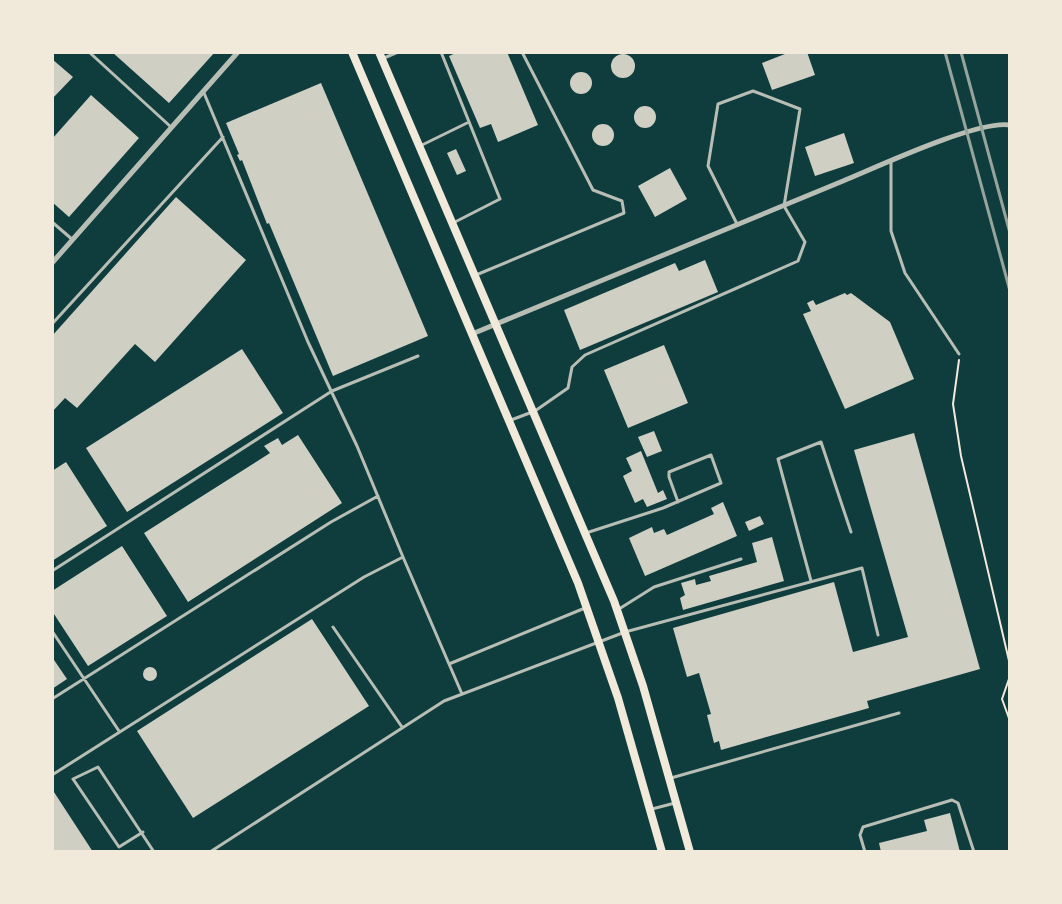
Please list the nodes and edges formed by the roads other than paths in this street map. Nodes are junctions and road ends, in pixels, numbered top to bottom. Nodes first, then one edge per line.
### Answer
1 (89, 52) edge
2 (238, 52) edge
3 (352, 52) edge
4 (398, 52) edge
5 (441, 52) edge
6 (522, 52) edge
7 (381, 55) edge
8 (203, 91) junction
9 (469, 122) junction
10 (1010, 125) edge
11 (171, 127) junction
12 (223, 137) junction
13 (420, 146) junction
14 (891, 161) junction
15 (784, 206) junction
16 (52, 222) edge
17 (453, 223) junction
18 (737, 225) junction
19 (73, 240) junction
20 (52, 263) edge
21 (476, 275) junction
22 (52, 324) edge
23 (497, 324) junction
24 (472, 334) junction
25 (959, 354) road end
26 (418, 356) dead end
27 (332, 391) junction
28 (535, 411) junction
29 (510, 421) junction
30 (378, 496) junction
31 (678, 502) junction
32 (851, 532) dead end
33 (586, 533) junction
34 (403, 557) junction
35 (741, 559) dead end
36 (52, 571) edge
37 (811, 581) junction
38 (588, 607) junction
39 (617, 610) junction
40 (333, 627) dead end
41 (52, 631) edge
42 (625, 632) junction
43 (878, 635) dead end
44 (599, 640) junction
45 (450, 664) junction
46 (85, 679) junction
47 (462, 694) junction
48 (52, 699) edge
49 (899, 713) dead end
50 (402, 728) junction
51 (119, 731) junction
52 (52, 775) edge
53 (669, 778) junction
54 (676, 802) junction
55 (650, 810) junction
56 (142, 832) junction
57 (154, 852) edge
58 (210, 852) edge
59 (662, 852) edge
60 (690, 852) edge
61 (865, 852) edge
62 (974, 852) edge

1 - 11 lane
2 - 8 street
3 - 24 main road
4 - 7 lane
5 - 9 lane
6 - 21 lane
7 - 13 main road
8 - 11 street
8 - 12 lane
9 - 13 lane
9 - 17 lane
10 - 14 street
11 - 19 street
12 - 22 lane
12 - 27 lane
13 - 17 main road
14 - 15 street
14 - 25 lane
15 - 18 street
15 - 18 lane
15 - 28 lane
16 - 19 lane
17 - 21 main road
18 - 23 street
19 - 20 street
21 - 23 main road
23 - 24 street
23 - 28 main road
24 - 29 main road
26 - 27 lane
27 - 30 lane
27 - 36 lane
28 - 29 lane
28 - 33 main road
29 - 38 main road
30 - 34 lane
30 - 46 lane
31 - 31 lane
31 - 33 lane
32 - 37 lane
33 - 39 main road
34 - 45 lane
34 - 51 lane
35 - 39 lane
37 - 42 lane
37 - 43 lane
38 - 44 main road
38 - 45 lane
39 - 42 main road
40 - 50 lane
41 - 46 lane
42 - 44 lane
42 - 53 main road
44 - 47 lane
44 - 55 main road
45 - 47 lane
46 - 48 lane
46 - 51 lane
47 - 50 lane
49 - 53 lane
50 - 58 lane
51 - 52 lane
53 - 54 main road
54 - 55 lane
54 - 60 main road
55 - 59 main road
56 - 56 lane
56 - 57 lane
61 - 62 lane

